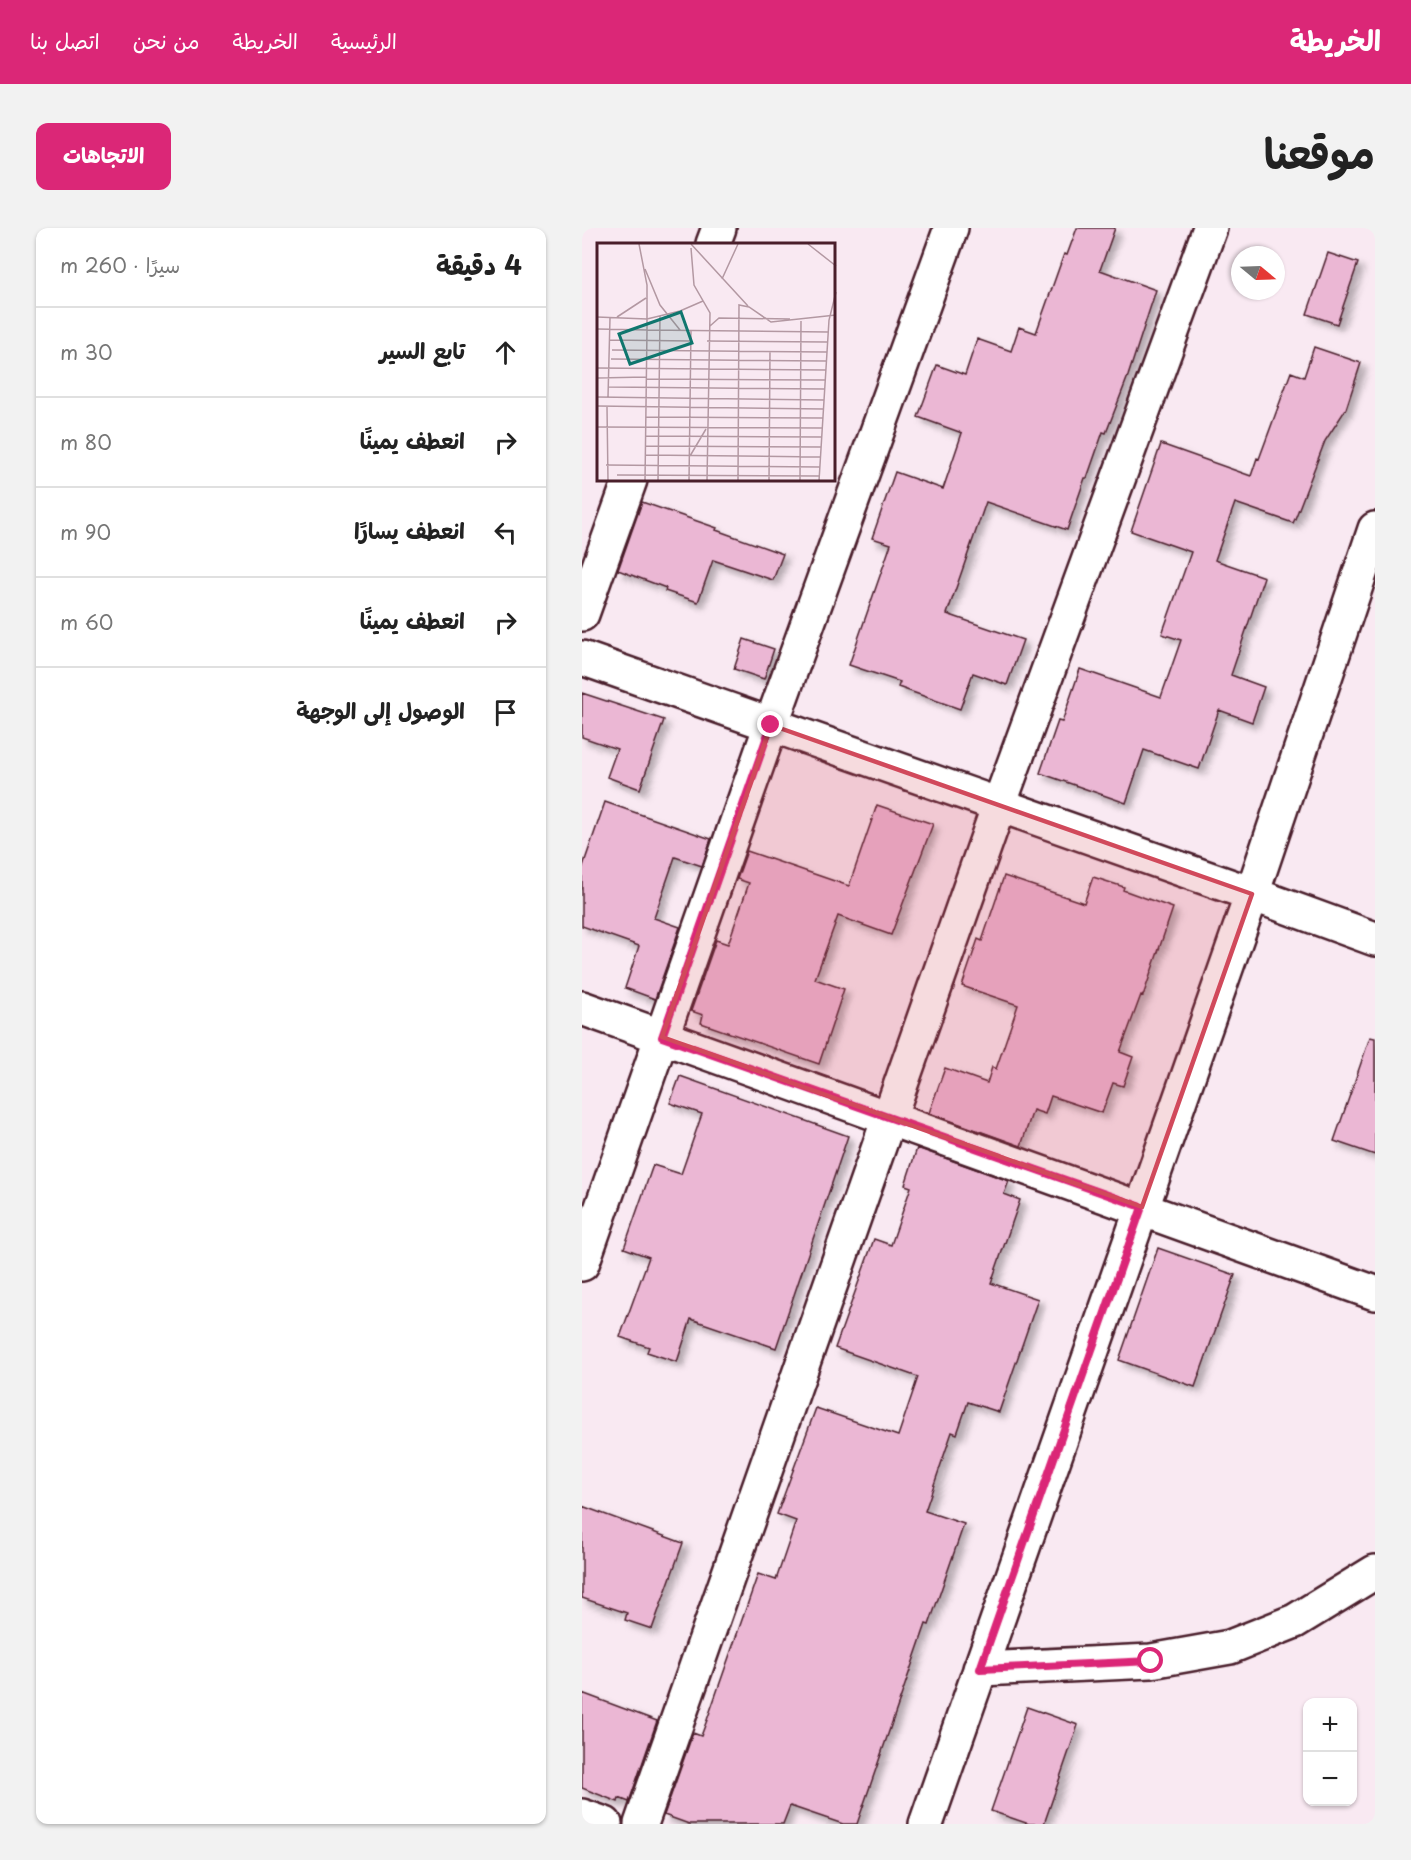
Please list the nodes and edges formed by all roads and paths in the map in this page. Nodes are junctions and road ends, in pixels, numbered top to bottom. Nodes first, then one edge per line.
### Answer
1 (719, 228) edge
2 (951, 228) edge
3 (1210, 228) edge
4 (713, 243) edge
5 (629, 482) edge
6 (1375, 529) edge
7 (582, 615) edge
8 (582, 658) edge
9 (771, 725) junction
10 (999, 805) junction
11 (1252, 894) junction
12 (1375, 939) edge
13 (582, 1008) edge
14 (662, 1037) junction
15 (889, 1118) junction
16 (1142, 1207) junction
17 (582, 1264) edge
18 (1375, 1293) edge
19 (1375, 1572) edge
20 (980, 1669) junction
21 (582, 1816) edge
22 (605, 1824) edge
23 (641, 1824) edge
24 (926, 1824) edge

1 - 4 street
2 - 9 street
3 - 10 street
5 - 7 street
6 - 11 street
8 - 9 street
9 - 10 street
9 - 14 street
10 - 11 street
10 - 15 street
11 - 12 street
11 - 16 street
13 - 14 street
14 - 15 street
14 - 17 street
15 - 16 street
15 - 23 street
16 - 18 street
16 - 20 street
19 - 20 street
20 - 24 street
21 - 22 street

